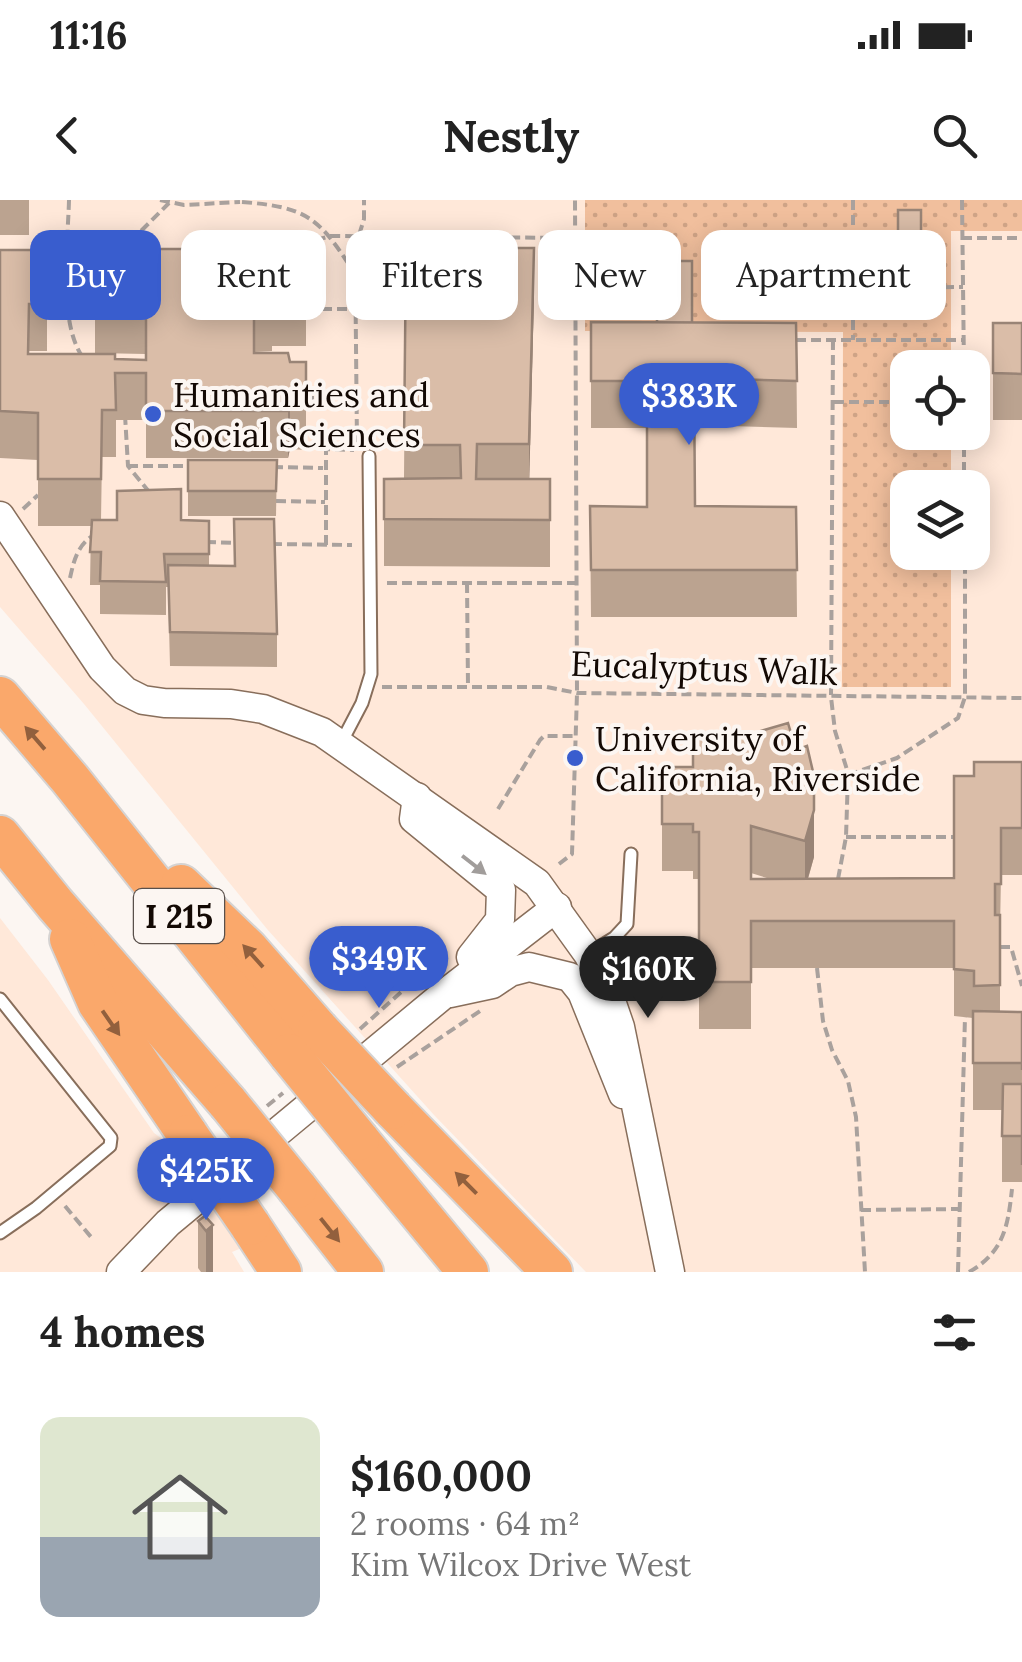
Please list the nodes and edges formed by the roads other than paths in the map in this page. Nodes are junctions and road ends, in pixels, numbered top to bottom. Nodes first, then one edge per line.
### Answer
1 (369, 456) dead end
2 (10, 514) edge
3 (0, 696) edge
4 (340, 745) junction
5 (416, 797) junction
6 (0, 836) edge
7 (631, 854) dead end
8 (54, 904) junction
9 (556, 907) junction
10 (588, 954) junction
11 (444, 995) junction
12 (0, 999) edge
13 (303, 1041) junction
14 (642, 1136) junction
15 (0, 1233) edge
16 (121, 1272) edge
17 (281, 1272) edge
18 (363, 1272) edge
19 (468, 1272) edge
20 (552, 1272) edge
21 (670, 1272) edge

1 - 4 lane
2 - 4 street
13 -> 3 highway, I 215
4 - 5 street
5 - 9 street
5 -> 11 street
6 - 8 highway, I 215
7 - 10 lane
8 -> 17 highway, bridge
8 -> 18 highway, I 215, bridge
9 - 10 street
9 - 11 street
10 - 14 street
11 - 14 street
11 - 16 street
12 - 15 lane
13 - 19 highway, I 215, bridge
20 -> 13 highway, bridge
14 - 21 street

